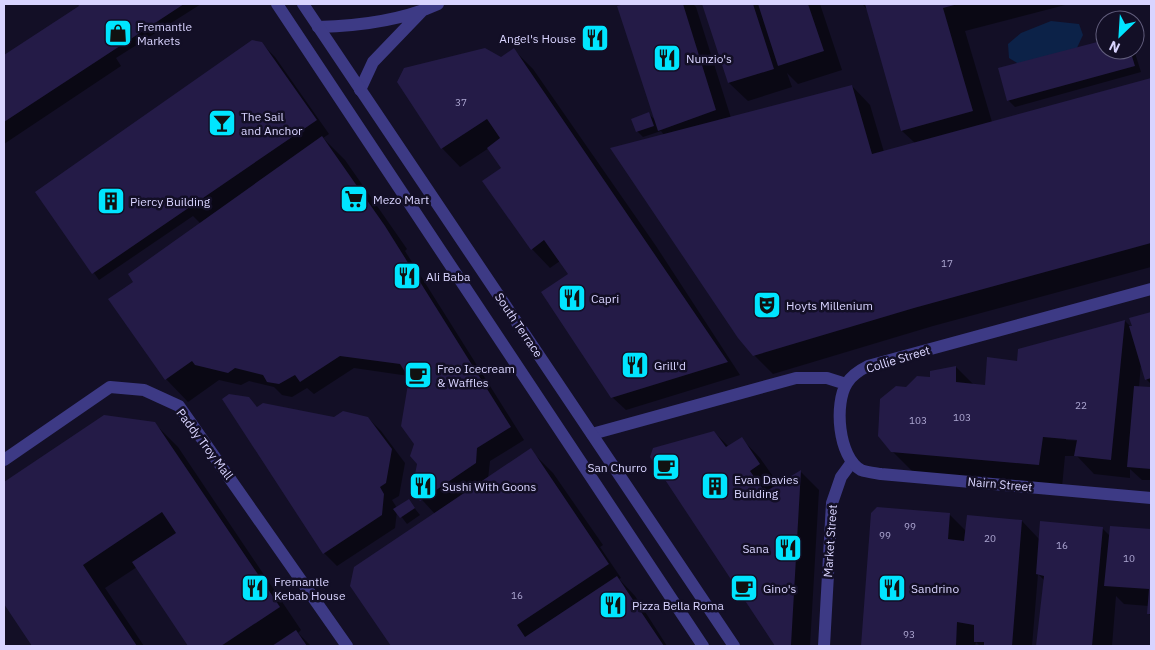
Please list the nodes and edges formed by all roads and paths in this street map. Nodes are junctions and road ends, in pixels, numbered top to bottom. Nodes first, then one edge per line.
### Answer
1 (276, 4) edge
2 (303, 4) edge
3 (438, 4) edge
4 (422, 11) junction
5 (318, 27) junction
6 (360, 90) junction
7 (1151, 289) edge
8 (846, 384) junction
9 (592, 434) junction
10 (4, 460) edge
11 (852, 462) junction
12 (1151, 498) edge
13 (347, 646) edge
14 (703, 646) edge
15 (734, 646) edge
16 (824, 646) edge

1 - 14 street, South Terrace
2 - 5 street, South Terrace
3 - 4 street
4 - 5 street
4 - 6 street
5 - 6 street, South Terrace
6 - 9 street, South Terrace
7 - 8 street, Collie Street
8 - 9 street
8 - 11 street
9 - 15 street, South Terrace
10 - 13 street, Paddy Troy Mall
11 - 12 street, Nairn Street
11 - 16 street, Market Street

